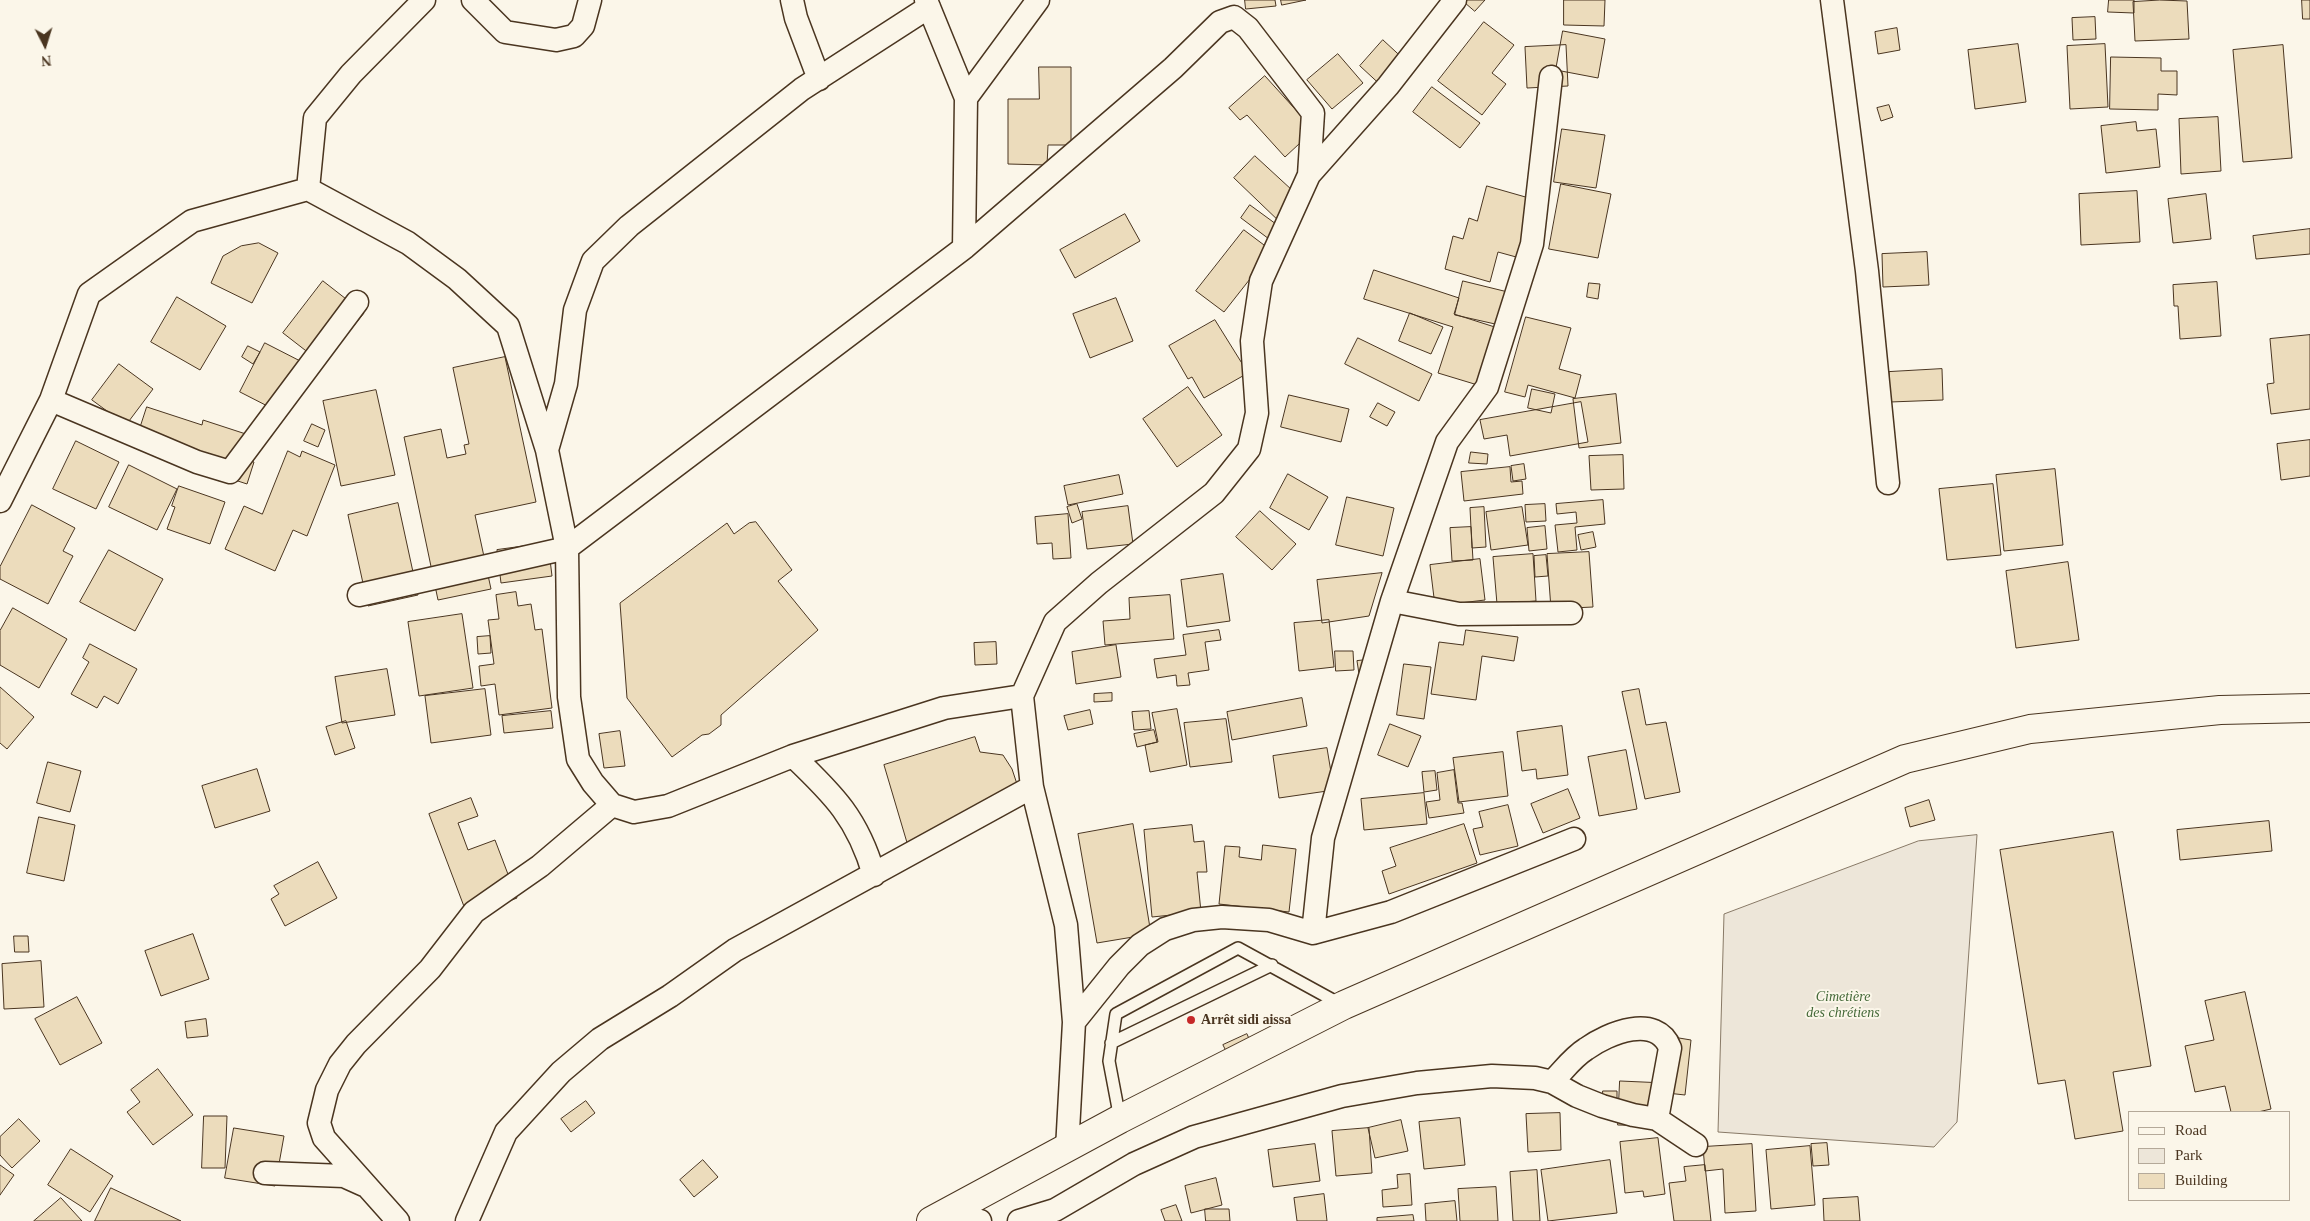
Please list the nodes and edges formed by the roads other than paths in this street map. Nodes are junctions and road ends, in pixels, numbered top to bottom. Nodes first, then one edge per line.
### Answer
1 (424, 0) edge
2 (473, 0) edge
3 (590, 0) edge
4 (792, 0) edge
5 (1038, 0) edge
6 (1455, 0) edge
7 (1832, 0) edge
8 (927, 4) edge
9 (1551, 77) dead end
10 (819, 79) junction
11 (966, 98) junction
12 (1309, 175) junction
13 (308, 189) junction
14 (964, 248) junction
15 (357, 302) dead end
16 (51, 400) junction
17 (547, 450) junction
18 (1888, 482) dead end
19 (0, 501) edge
20 (567, 548) junction
21 (359, 595) dead end
22 (1392, 601) junction
23 (1571, 613) dead end
24 (1022, 696) junction
25 (2310, 708) edge
26 (794, 756) junction
27 (1032, 787) junction
28 (612, 804) junction
29 (1574, 838) dead end
30 (874, 875) junction
31 (1314, 933) junction
32 (1272, 965) junction
33 (1344, 1006) junction
34 (1074, 1022) junction
35 (1111, 1043) junction
36 (1552, 1082) junction
37 (1120, 1119) junction
38 (1657, 1120) junction
39 (1696, 1145) dead end
40 (1066, 1149) junction
41 (265, 1174) dead end
42 (365, 1186) junction
43 (940, 1216) edge
44 (398, 1221) edge
45 (467, 1221) edge
46 (980, 1221) edge
47 (1019, 1221) edge

1 - 13 street
2 - 3 street
4 - 10 street
5 - 11 street
6 - 12 street
7 - 18 street
8 - 10 street
8 - 11 street
9 - 22 street
10 - 17 street
11 - 14 street
12 - 14 street
12 - 24 street
13 - 16 street
13 - 17 street
14 - 20 street
15 - 16 street
16 - 19 street
17 - 20 street
20 - 21 street
20 - 28 street
22 - 23 street
22 - 31 street
24 - 26 street
24 - 27 street
25 - 33 main road
26 - 28 street
26 - 30 street
27 - 30 street
27 - 34 street
28 - 42 street
29 - 31 street
30 - 45 street
31 - 34 street
32 - 33 lane
32 - 35 lane
32 - 35 lane
33 - 37 main road
34 - 40 street
35 - 37 lane
36 - 38 street
36 - 38 street
36 - 47 street
37 - 40 main road
38 - 39 street
40 - 43 main road
41 - 42 street
42 - 44 street
43 - 46 street

